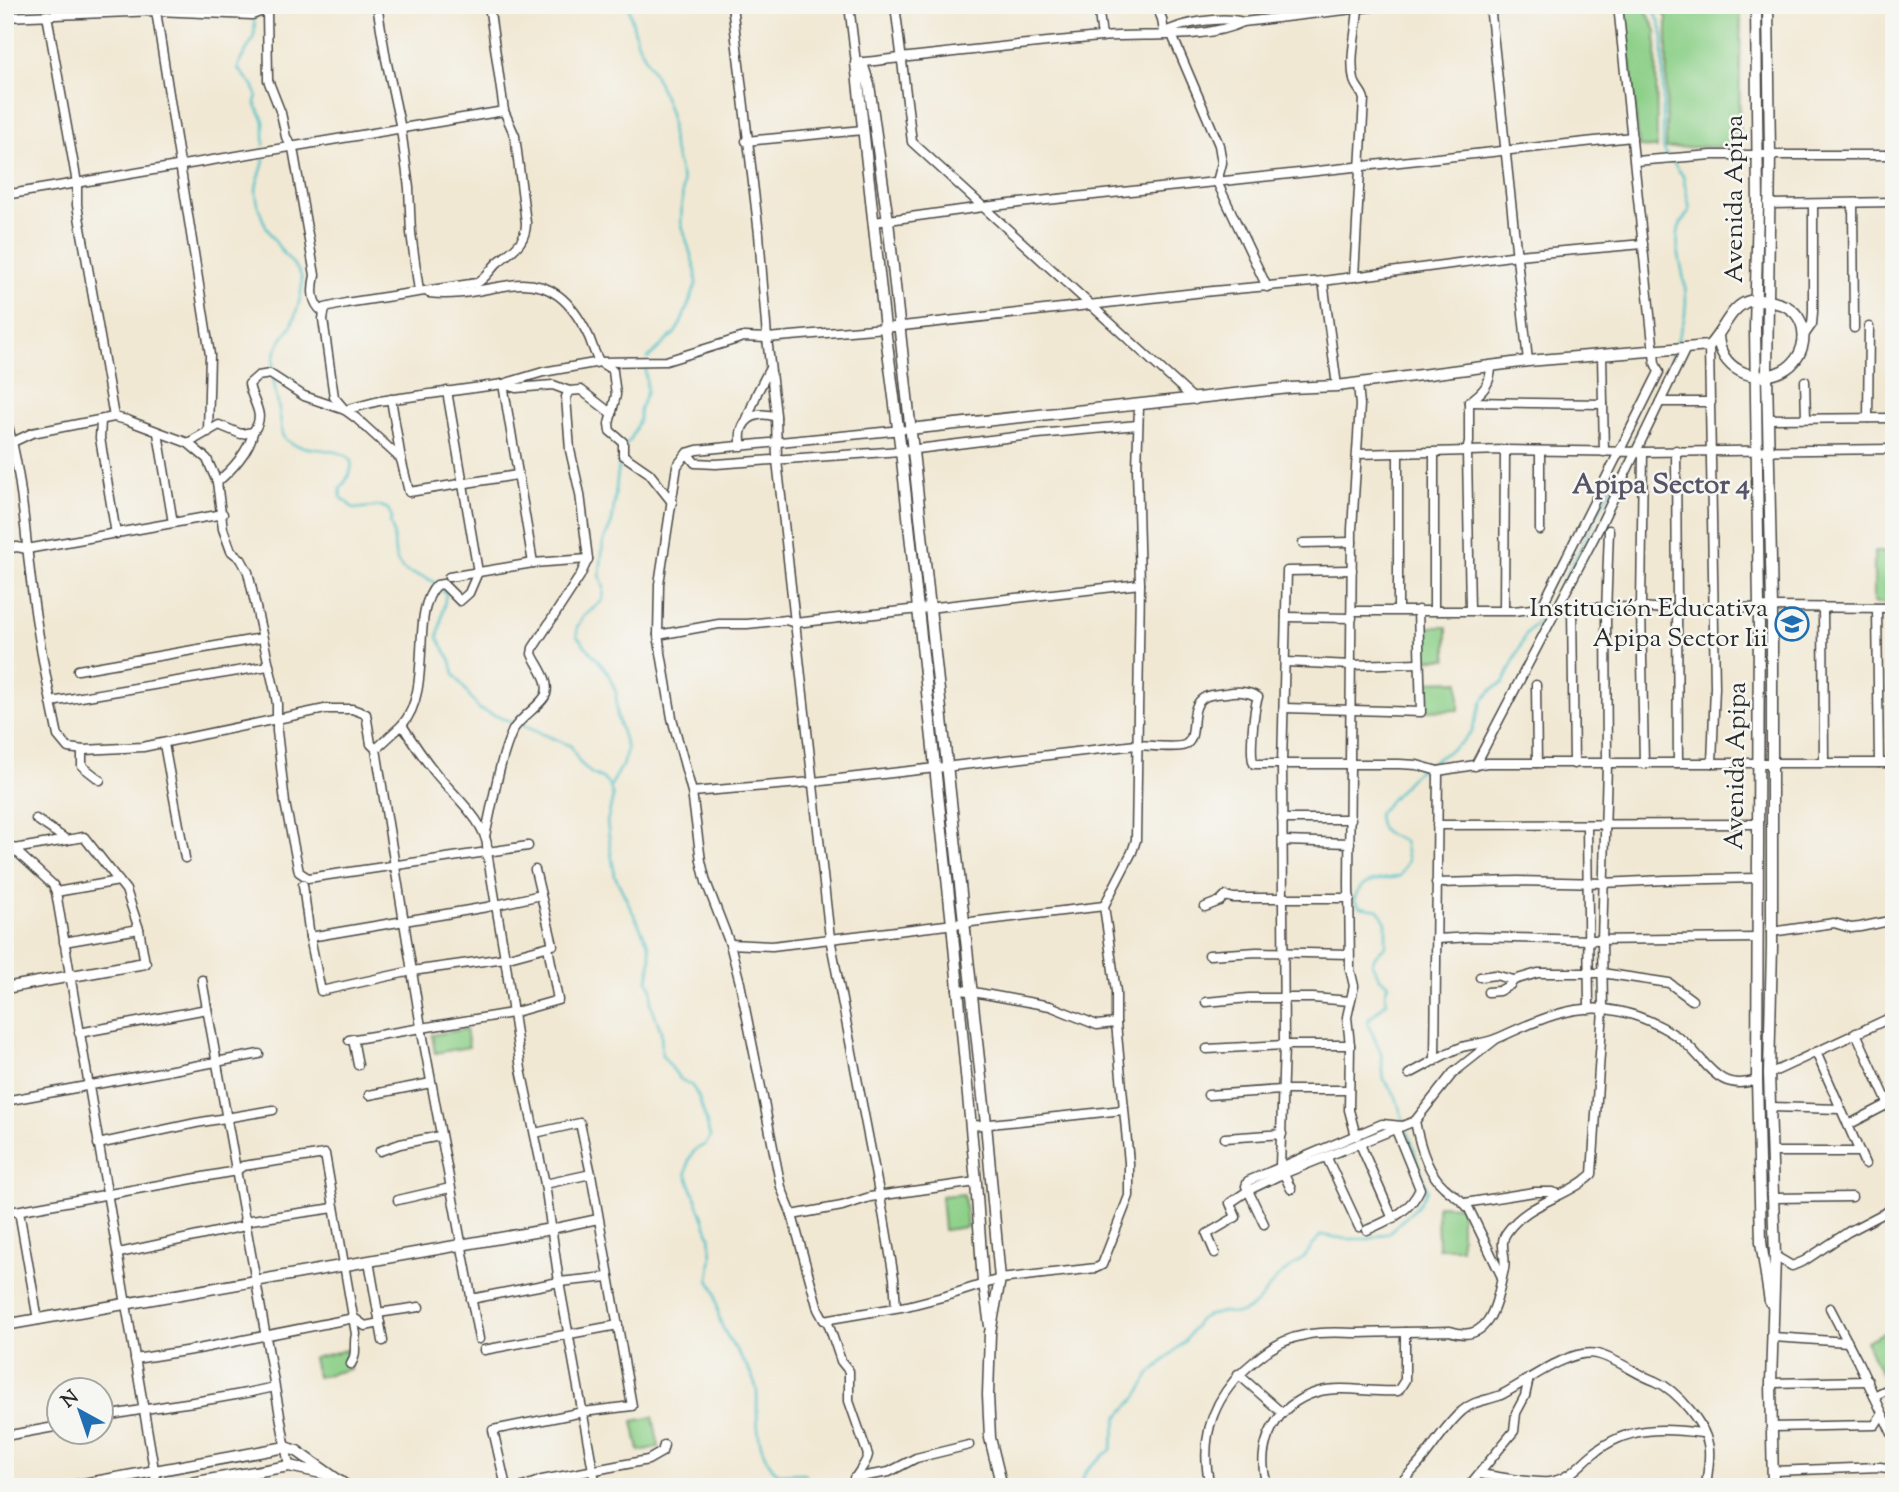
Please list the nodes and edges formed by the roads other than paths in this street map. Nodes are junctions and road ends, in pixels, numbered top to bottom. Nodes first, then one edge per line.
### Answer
1 (278, 5) edge
2 (377, 5) edge
3 (489, 5) edge
4 (732, 5) edge
5 (849, 5) edge
6 (895, 5) edge
7 (1098, 5) edge
8 (1156, 5) edge
9 (1388, 5) edge
10 (1490, 5) edge
11 (1618, 5) edge
12 (1756, 5) edge
13 (1768, 5) edge
14 (1359, 7) edge
15 (1369, 7) edge
16 (267, 10) junction
17 (156, 11) junction
18 (47, 15) junction
19 (5, 17) edge
20 (1168, 34) junction
21 (1102, 37) junction
22 (900, 57) junction
23 (859, 63) junction
24 (504, 111) junction
25 (401, 129) junction
26 (863, 130) junction
27 (1632, 138) junction
28 (747, 141) junction
29 (293, 148) junction
30 (1506, 150) junction
31 (1757, 154) junction
32 (1770, 154) junction
33 (1894, 155) edge
34 (1634, 160) junction
35 (180, 166) junction
36 (1361, 168) junction
37 (1217, 182) junction
38 (76, 183) junction
39 (5, 195) edge
40 (1894, 202) edge
41 (1853, 203) junction
42 (1769, 204) junction
43 (1813, 204) junction
44 (983, 207) junction
45 (888, 220) junction
46 (874, 222) junction
47 (1643, 243) junction
48 (1518, 255) junction
49 (1354, 276) junction
50 (1323, 281) junction
51 (1267, 287) junction
52 (419, 291) junction
53 (1755, 301) junction
54 (1768, 301) junction
55 (1089, 305) junction
56 (323, 312) junction
57 (899, 326) junction
58 (1869, 327) dead end
59 (885, 328) junction
60 (1854, 328) dead end
61 (1805, 334) junction
62 (1718, 336) junction
63 (767, 338) junction
64 (1709, 346) junction
65 (1686, 348) junction
66 (1654, 351) junction
67 (1602, 355) junction
68 (1528, 361) junction
69 (600, 362) junction
70 (1491, 366) junction
71 (770, 368) junction
72 (1762, 375) junction
73 (1805, 382) dead end
74 (503, 384) junction
75 (1358, 384) junction
76 (1337, 387) junction
77 (447, 391) junction
78 (569, 391) junction
79 (391, 399) junction
80 (1195, 400) junction
81 (1711, 401) junction
82 (1469, 402) junction
83 (1660, 402) junction
84 (1603, 404) junction
85 (1139, 406) junction
86 (345, 411) junction
87 (612, 414) junction
88 (5, 416) edge
89 (776, 417) junction
90 (114, 418) junction
91 (1805, 418) junction
92 (1868, 418) junction
93 (1894, 418) edge
94 (747, 419) junction
95 (1768, 419) junction
96 (101, 421) junction
97 (1139, 425) junction
98 (909, 429) junction
99 (898, 430) junction
100 (208, 432) junction
101 (253, 432) junction
102 (158, 433) junction
103 (9, 441) edge
104 (777, 442) junction
105 (188, 443) junction
106 (742, 446) junction
107 (1894, 449) edge
108 (1505, 450) junction
109 (1676, 450) junction
110 (1763, 450) junction
111 (907, 451) junction
112 (1540, 451) junction
113 (1467, 452) junction
114 (1604, 452) junction
115 (1621, 452) junction
116 (1639, 452) junction
117 (1711, 452) junction
118 (687, 453) junction
119 (1358, 454) junction
120 (1398, 454) junction
121 (1434, 454) junction
122 (401, 459) junction
123 (776, 460) junction
124 (517, 475) junction
125 (217, 482) junction
126 (463, 483) junction
127 (672, 502) junction
128 (223, 514) junction
129 (173, 523) junction
130 (1540, 530) dead end
131 (1609, 530) dead end
132 (116, 534) junction
133 (1352, 542) junction
134 (1303, 543) dead end
135 (5, 549) edge
136 (27, 550) junction
137 (588, 559) junction
138 (533, 563) junction
139 (1352, 570) junction
140 (478, 572) junction
141 (449, 577) dead end
142 (1140, 584) junction
143 (1641, 607) junction
144 (1772, 607) junction
145 (1823, 607) junction
146 (1541, 608) junction
147 (1558, 608) junction
148 (1572, 608) junction
149 (1606, 608) junction
150 (1759, 608) junction
151 (1877, 608) junction
152 (1894, 608) edge
153 (930, 609) junction
154 (917, 610) junction
155 (1398, 610) junction
156 (1418, 610) junction
157 (1434, 610) junction
158 (1469, 610) junction
159 (1504, 610) junction
160 (1678, 610) junction
161 (1713, 610) junction
162 (1353, 615) junction
163 (1286, 617) junction
164 (795, 623) junction
165 (657, 635) junction
166 (262, 638) junction
167 (1286, 662) junction
168 (1419, 663) junction
169 (1352, 665) junction
170 (268, 666) junction
171 (78, 670) dead end
172 (1536, 685) dead end
173 (51, 702) junction
174 (1285, 708) junction
175 (1351, 711) junction
176 (277, 719) junction
177 (402, 725) junction
178 (164, 744) junction
179 (1136, 744) junction
180 (376, 749) junction
181 (82, 750) junction
182 (1536, 763) junction
183 (1678, 763) junction
184 (1712, 763) junction
185 (1759, 763) junction
186 (1772, 763) junction
187 (1824, 763) junction
188 (1879, 763) junction
189 (1894, 763) edge
190 (1282, 764) junction
191 (1350, 764) junction
192 (1574, 764) junction
193 (1644, 764) junction
194 (948, 765) junction
195 (1607, 765) junction
196 (1475, 766) junction
197 (933, 767) junction
198 (1438, 771) junction
199 (100, 780) dead end
200 (813, 782) junction
201 (692, 792) junction
202 (36, 819) dead end
203 (1282, 819) junction
204 (1351, 819) junction
205 (1758, 824) junction
206 (1437, 825) junction
207 (1587, 825) junction
208 (1604, 826) junction
209 (485, 836) junction
210 (67, 840) junction
211 (5, 841) edge
212 (1283, 841) junction
213 (1350, 843) junction
214 (528, 846) dead end
215 (14, 849) junction
216 (486, 852) junction
217 (185, 859) dead end
218 (395, 865) junction
219 (536, 870) dead end
220 (1757, 878) junction
221 (119, 881) junction
222 (1437, 883) junction
223 (1587, 883) junction
224 (1603, 883) junction
225 (303, 886) dead end
226 (56, 892) junction
227 (541, 895) junction
228 (1283, 898) junction
229 (1350, 898) junction
230 (495, 905) junction
231 (1104, 905) junction
232 (1205, 907) dead end
233 (403, 920) junction
234 (1894, 920) edge
235 (965, 921) junction
236 (952, 924) junction
237 (139, 929) junction
238 (1771, 932) junction
239 (310, 937) junction
240 (830, 938) junction
241 (1758, 938) junction
242 (1436, 939) junction
243 (1589, 940) junction
244 (1602, 940) junction
245 (64, 942) junction
246 (730, 944) junction
247 (548, 947) junction
248 (1283, 953) junction
249 (1349, 954) junction
250 (1209, 955) dead end
251 (506, 958) junction
252 (145, 963) joint
253 (412, 971) junction
254 (1588, 974) junction
255 (1602, 974) junction
256 (69, 976) junction
257 (1480, 977) dead end
258 (1514, 980) junction
259 (202, 981) dead end
260 (5, 988) edge
261 (957, 989) junction
262 (971, 990) junction
263 (1488, 992) dead end
264 (1284, 999) junction
265 (1692, 1000) dead end
266 (1350, 1001) junction
267 (1206, 1002) dead end
268 (207, 1009) junction
269 (1588, 1009) junction
270 (1603, 1009) junction
271 (512, 1013) junction
272 (1894, 1016) edge
273 (1116, 1023) junction
274 (421, 1027) junction
275 (79, 1033) junction
276 (1856, 1033) junction
277 (1496, 1039) junction
278 (1284, 1045) junction
279 (1350, 1045) junction
280 (1208, 1049) dead end
281 (1816, 1052) junction
282 (259, 1054) dead end
283 (1435, 1061) junction
284 (217, 1062) junction
285 (358, 1065) dead end
286 (1409, 1074) dead end
287 (1769, 1074) junction
288 (1757, 1080) junction
289 (431, 1083) junction
290 (88, 1087) junction
291 (1282, 1090) junction
292 (1349, 1090) junction
293 (369, 1095) dead end
294 (1208, 1095) dead end
295 (5, 1101) edge
296 (1891, 1103) edge
297 (1772, 1107) junction
298 (1840, 1109) junction
299 (273, 1110) dead end
300 (1123, 1110) junction
301 (1894, 1116) edge
302 (226, 1117) junction
303 (1415, 1121) junction
304 (986, 1124) junction
305 (1848, 1125) junction
306 (971, 1126) junction
307 (1400, 1128) junction
308 (535, 1133) junction
309 (1282, 1134) junction
310 (440, 1136) junction
311 (1225, 1138) dead end
312 (1358, 1140) junction
313 (98, 1144) junction
314 (380, 1151) dead end
315 (1774, 1152) junction
316 (1860, 1152) junction
317 (1326, 1158) junction
318 (1865, 1164) dead end
319 (1282, 1170) junction
320 (236, 1171) junction
321 (591, 1174) junction
322 (976, 1182) junction
323 (545, 1184) junction
324 (450, 1188) junction
325 (1291, 1189) dead end
326 (1249, 1191) junction
327 (1558, 1194) junction
328 (107, 1195) junction
329 (879, 1195) junction
330 (1852, 1197) dead end
331 (1773, 1198) junction
332 (398, 1200) dead end
333 (1465, 1203) junction
334 (334, 1208) junction
335 (1894, 1208) edge
336 (19, 1211) junction
337 (5, 1213) edge
338 (792, 1215) junction
339 (598, 1219) junction
340 (1393, 1219) junction
341 (244, 1223) junction
342 (1264, 1224) dead end
343 (551, 1229) junction
344 (461, 1245) junction
345 (119, 1253) junction
346 (1215, 1253) dead end
347 (1775, 1256) junction
348 (369, 1261) junction
349 (344, 1265) junction
350 (1501, 1275) junction
351 (608, 1277) junction
352 (1000, 1279) junction
353 (255, 1281) junction
354 (559, 1282) junction
355 (983, 1283) junction
356 (471, 1299) junction
357 (127, 1304) junction
358 (419, 1307) dead end
359 (896, 1307) junction
360 (1830, 1308) dead end
361 (1773, 1316) junction
362 (354, 1318) junction
363 (379, 1318) junction
364 (38, 1320) junction
365 (827, 1320) junction
366 (5, 1325) edge
367 (618, 1325) junction
368 (1405, 1332) junction
369 (990, 1333) junction
370 (569, 1334) junction
371 (265, 1337) junction
372 (1773, 1337) junction
373 (479, 1339) dead end
374 (383, 1341) dead end
375 (1848, 1342) junction
376 (484, 1350) dead end
377 (135, 1359) junction
378 (351, 1364) dead end
379 (1238, 1374) junction
380 (1529, 1378) junction
381 (1868, 1381) junction
382 (1771, 1383) junction
383 (1894, 1386) edge
384 (274, 1387) junction
385 (1874, 1396) junction
386 (144, 1408) junction
387 (583, 1412) junction
388 (1282, 1413) junction
389 (1882, 1413) junction
390 (116, 1414) edge
391 (1772, 1427) junction
392 (46, 1429) edge
393 (1702, 1433) junction
394 (5, 1436) edge
395 (1894, 1438) edge
396 (664, 1445) dead end
397 (969, 1445) dead end
398 (286, 1447) junction
399 (289, 1466) junction
400 (1894, 1469) edge
401 (593, 1470) junction
402 (154, 1471) junction
403 (1773, 1471) junction
404 (1479, 1474) junction
405 (330, 1475) junction
406 (1548, 1482) junction
407 (853, 1483) edge
408 (67, 1487) edge
409 (157, 1487) edge
410 (168, 1487) edge
411 (348, 1487) edge
412 (506, 1487) edge
413 (523, 1487) edge
414 (596, 1487) edge
415 (1002, 1487) edge
416 (1210, 1487) edge
417 (1268, 1487) edge
418 (1396, 1487) edge
419 (1468, 1487) edge
420 (1536, 1487) edge
421 (1706, 1487) edge
422 (1773, 1487) edge

1 - 16 street
2 - 25 street
3 - 24 street
4 - 28 street
5 - 23 street
6 - 22 street
7 - 21 street
8 - 20 street
9 - 15 street
10 - 30 street
11 - 27 street
12 - 31 street, Avenida Apipa
13 - 32 street, Avenida Apipa
14 - 15 street
14 - 20 street
14 - 36 street
16 - 17 street
16 - 29 street
17 - 18 street
17 - 35 street
18 - 19 street
18 - 38 street
20 - 21 street
20 - 37 street
21 - 22 street
22 - 23 street
22 - 44 street
23 - 26 street
23 - 45 street
24 - 25 street
24 - 52 street
25 - 29 street
25 - 52 street
26 - 28 street
26 - 46 street
27 - 30 street
27 - 34 street
28 - 63 street
29 - 35 street
29 - 56 street
30 - 36 street
30 - 48 street
31 - 32 street
31 - 34 street
31 - 53 street, Avenida Apipa
32 - 33 street
32 - 42 street, Avenida Apipa
34 - 47 street
35 - 38 street
35 - 100 street
36 - 37 street
36 - 49 street
37 - 44 street
37 - 51 street
38 - 39 street
38 - 90 street
40 - 41 street
41 - 43 street
41 - 60 street
42 - 43 street
42 - 54 street, Avenida Apipa
43 - 61 street
44 - 45 street
44 - 55 street
45 - 46 street
45 - 57 street
46 - 59 street
47 - 48 street
47 - 66 street
48 - 49 street
48 - 68 street
49 - 50 street
50 - 51 street
50 - 76 street
51 - 55 street
52 - 56 street
52 - 69 street
53 - 54 street
53 - 62 street
53 - 72 street, Avenida Apipa
54 - 61 street
54 - 72 street, Avenida Apipa
55 - 57 street
55 - 80 street
56 - 86 street
57 - 59 street
57 - 98 street
58 - 92 street
59 - 63 street
59 - 99 street
61 - 72 street
62 - 64 street
62 - 72 street
63 - 69 street
63 - 71 street
64 - 65 street
64 - 81 street
65 - 66 street
65 - 83 street
66 - 67 street
66 - 115 street
67 - 68 street
67 - 84 street
68 - 70 street
69 - 74 street
69 - 87 street
70 - 75 street
70 - 82 street
71 - 89 street
71 - 94 street
72 - 95 street, Avenida Apipa
72 - 110 street, Avenida Apipa
73 - 91 street
74 - 77 street
74 - 78 street
74 - 124 street
75 - 76 street
75 - 119 street
76 - 80 street
77 - 79 street
77 - 126 street
78 - 87 street
78 - 137 street
79 - 86 street
79 - 122 street
80 - 85 street
81 - 83 street
81 - 117 street
82 - 84 street
82 - 113 street
83 - 116 street
84 - 114 street
85 - 97 street
85 - 98 street
86 - 101 street
86 - 122 street
87 - 127 street
88 - 103 street
89 - 94 street
89 - 104 street
90 - 96 street
90 - 102 street
91 - 92 street
91 - 95 street
92 - 93 street
94 - 106 street
95 - 110 street, Avenida Apipa
96 - 103 street
96 - 132 street
97 - 111 street
97 - 142 street
98 - 99 street
98 - 111 street
99 - 104 street
99 - 111 street
100 - 101 street
100 - 105 street
101 - 125 street
102 - 105 street
102 - 129 street
103 - 136 street
104 - 106 street
104 - 123 street
105 - 125 street
106 - 118 street
107 - 110 street
108 - 112 street
108 - 113 street
108 - 159 street
109 - 116 street
109 - 117 street
109 - 160 street
110 - 117 street
110 - 144 street, Avenida Apipa
110 - 150 street, Avenida Apipa
111 - 123 street
111 - 153 street
111 - 154 street
112 - 114 street
112 - 130 street
113 - 121 street
113 - 158 street
114 - 115 street
115 - 116 street
115 - 146 street
116 - 143 street
116 - 147 street
117 - 161 street
118 - 123 street
118 - 127 street
119 - 120 street
119 - 133 street
120 - 121 street
120 - 155 street
121 - 157 street
122 - 126 street
123 - 164 street
124 - 126 street
124 - 138 street
125 - 128 street
126 - 140 street
127 - 165 street
128 - 129 street
128 - 166 street
129 - 132 street
131 - 149 street
132 - 136 street
133 - 134 street
133 - 139 street
135 - 136 street
136 - 173 street
137 - 138 street
137 - 209 street
138 - 140 street
139 - 162 street
139 - 163 street
140 - 141 street
140 - 177 street
142 - 153 street
142 - 179 street
143 - 149 street
143 - 160 street
143 - 193 street
144 - 145 street
144 - 150 street
144 - 186 street, Avenida Apipa
145 - 151 street
145 - 187 street
146 - 147 street
146 - 159 street
147 - 148 street
147 - 196 street
148 - 149 street
148 - 192 street
149 - 195 street
150 - 161 street
150 - 185 street, Avenida Apipa
151 - 152 street
151 - 188 street
153 - 154 street
153 - 194 street
154 - 164 street
154 - 197 street
155 - 156 street
155 - 162 street
156 - 157 street
156 - 168 street
157 - 158 street
158 - 159 street
160 - 161 street
160 - 183 street
161 - 184 street
162 - 163 street
162 - 169 street
163 - 167 street
164 - 165 street
164 - 200 street
165 - 201 street
166 - 170 street
166 - 171 street
167 - 169 street
167 - 174 street
168 - 169 street
168 - 175 street
169 - 175 street
170 - 173 street
170 - 176 street
172 - 182 street
173 - 181 street
174 - 175 street
174 - 190 street
175 - 191 street
176 - 178 street
176 - 180 street
176 - 218 street
177 - 180 street
177 - 209 street
178 - 181 street
178 - 217 street
179 - 190 street
179 - 194 street
179 - 231 street
180 - 218 street
181 - 199 street
182 - 192 street
182 - 196 street
183 - 184 street
183 - 193 street
184 - 185 street
185 - 186 street
185 - 205 street, Avenida Apipa
186 - 187 street
186 - 238 street, Avenida Apipa
187 - 188 street
188 - 189 street
190 - 191 street
190 - 203 street
191 - 198 street
191 - 204 street
192 - 195 street
193 - 195 street
194 - 197 street
194 - 235 street
195 - 208 street
196 - 198 street
197 - 200 street
197 - 236 street
198 - 206 street
200 - 201 street
200 - 240 street
201 - 246 street
202 - 210 street
203 - 204 street
203 - 212 street
204 - 213 street
205 - 208 street
205 - 220 street, Avenida Apipa
206 - 207 street
206 - 222 street
207 - 208 street
207 - 223 street
208 - 224 street
209 - 216 street
210 - 215 street
210 - 221 street
211 - 215 street
212 - 213 street
212 - 228 street
213 - 229 street
214 - 216 street
215 - 226 street
216 - 218 street
216 - 230 street
218 - 233 street
219 - 227 street
220 - 224 street
220 - 241 street, Avenida Apipa
221 - 226 street
221 - 237 street
222 - 223 street
222 - 242 street
223 - 224 street
223 - 243 street
224 - 244 street
225 - 239 street
226 - 245 street
227 - 230 street
227 - 247 street
228 - 229 street
228 - 232 street
228 - 248 street
229 - 249 street
230 - 233 street
230 - 251 street
231 - 235 street
231 - 273 street
233 - 239 street
233 - 253 street
234 - 238 street
235 - 236 street
235 - 262 street
236 - 240 street
236 - 261 street
237 - 245 street
237 - 252 street
238 - 287 street, Avenida Apipa
239 - 253 street
240 - 246 street
240 - 329 street
241 - 244 street
241 - 288 street, Avenida Apipa
242 - 243 street
242 - 283 street
243 - 244 street
243 - 254 street
244 - 255 street
245 - 256 street
246 - 338 street
247 - 251 street
247 - 271 street
248 - 249 street
248 - 250 street
248 - 264 street
249 - 266 street
251 - 253 street
251 - 271 street
252 - 256 street
253 - 274 street
254 - 255 street
254 - 258 street
254 - 269 street
255 - 265 street
255 - 270 street
256 - 260 street
256 - 275 street
257 - 258 street
258 - 263 street
259 - 268 street
261 - 262 street
261 - 306 street
262 - 273 street
262 - 304 street
264 - 266 street
264 - 267 street
264 - 278 street
266 - 279 street
268 - 275 street
268 - 284 street
269 - 270 street
269 - 277 street
270 - 288 street
270 - 327 street
271 - 274 street
271 - 308 street
272 - 276 street
273 - 300 street
274 - 285 street
274 - 289 street
275 - 290 street
276 - 281 street
276 - 296 street
277 - 283 street
277 - 303 street
278 - 279 street
278 - 280 street
278 - 291 street
279 - 292 street
281 - 287 street
281 - 298 street
282 - 284 street
283 - 286 street
284 - 290 street
284 - 302 street
287 - 297 street, Avenida Apipa
288 - 361 street, Avenida Apipa
289 - 293 street
289 - 310 street
290 - 295 street
290 - 313 street
291 - 292 street
291 - 294 street
291 - 309 street
292 - 312 street
296 - 301 street
296 - 305 street
297 - 298 street
297 - 315 street, Avenida Apipa
298 - 305 street
299 - 302 street
300 - 304 street
300 - 352 street
302 - 313 street
302 - 320 street
303 - 307 street
303 - 333 street
304 - 306 street
304 - 352 street
305 - 316 street
306 - 322 street
307 - 312 street
307 - 340 street
308 - 321 street
308 - 323 street
309 - 311 street
309 - 319 street
310 - 314 street
310 - 324 street
312 - 317 street
312 - 319 street
312 - 340 street
313 - 328 street
315 - 316 street
315 - 331 street, Avenida Apipa
316 - 318 street
317 - 319 street
317 - 340 street
319 - 325 street
319 - 326 street
320 - 328 street
320 - 334 street
320 - 341 street
321 - 323 street
321 - 339 street
322 - 329 street
322 - 355 street
323 - 343 street
324 - 332 street
324 - 344 street
326 - 342 street
326 - 346 street
327 - 333 street
327 - 350 street
328 - 336 street
328 - 345 street
329 - 338 street
329 - 359 street
330 - 331 street
331 - 347 street, Avenida Apipa
333 - 350 street
334 - 341 street
334 - 349 street
335 - 347 street
336 - 337 street
336 - 364 street
338 - 365 street
339 - 343 street
339 - 351 street
341 - 345 street
341 - 353 street
343 - 344 street
343 - 354 street
344 - 348 street
344 - 356 street
345 - 357 street
347 - 361 street, Avenida Apipa
348 - 349 street
348 - 363 street
349 - 353 street
349 - 362 street
350 - 368 street
351 - 354 street
351 - 367 street
352 - 355 street
352 - 369 street
353 - 357 street
353 - 371 street
354 - 356 street
354 - 370 street
355 - 359 street
355 - 369 street
356 - 373 street
357 - 364 street
357 - 377 street
358 - 363 street
359 - 365 street
360 - 375 street
361 - 372 street, Avenida Apipa
362 - 363 street
362 - 371 street
362 - 378 street
363 - 374 street
364 - 366 street
365 - 407 street
367 - 370 street
367 - 387 street
368 - 379 street
368 - 388 street
369 - 415 street
370 - 376 street
370 - 387 street
371 - 377 street
371 - 384 street
372 - 375 street
372 - 382 street, Avenida Apipa
375 - 381 street
377 - 386 street
379 - 388 street
379 - 416 street
380 - 393 street
380 - 404 street
380 - 418 street
381 - 382 street
381 - 385 street
382 - 391 street, Avenida Apipa
383 - 385 street
384 - 386 street
384 - 398 street
385 - 389 street
386 - 390 street
386 - 402 street
387 - 401 street
387 - 412 street
388 - 417 street
389 - 391 street
389 - 395 street
391 - 403 street, Avenida Apipa
392 - 394 street
393 - 406 street
393 - 421 street
396 - 401 street
397 - 407 street
398 - 399 street
398 - 402 street
398 - 405 street
399 - 405 street
399 - 410 street
400 - 403 street
401 - 413 street
401 - 414 street
402 - 408 street
402 - 409 street
403 - 422 street, Avenida Apipa
404 - 406 street
404 - 419 street
405 - 411 street
406 - 420 street

